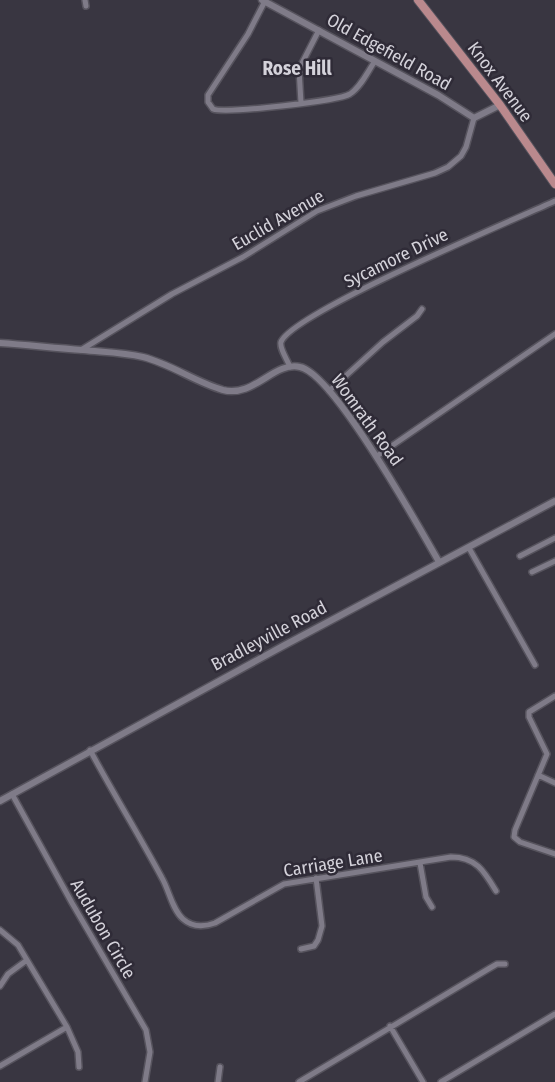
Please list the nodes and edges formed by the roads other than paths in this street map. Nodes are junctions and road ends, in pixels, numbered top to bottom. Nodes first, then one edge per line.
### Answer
1 (418, 0) edge
2 (264, 1) edge
3 (319, 30) junction
4 (375, 60) junction
5 (301, 103) junction
6 (500, 105) junction
7 (474, 118) junction
8 (555, 184) edge
9 (555, 201) edge
10 (422, 309) dead end
11 (555, 334) edge
12 (0, 343) edge
13 (81, 350) junction
14 (290, 367) junction
15 (329, 391) junction
16 (377, 456) junction
17 (555, 501) edge
18 (555, 538) edge
19 (469, 548) junction
20 (520, 556) dead end
21 (439, 562) junction
22 (555, 562) edge
23 (532, 572) dead end
24 (535, 665) dead end
25 (555, 696) edge
26 (90, 750) junction
27 (538, 775) junction
28 (555, 784) edge
29 (12, 794) junction
30 (0, 801) edge
31 (555, 854) edge
32 (420, 863) junction
33 (316, 878) junction
34 (496, 891) dead end
35 (432, 907) dead end
36 (0, 930) edge
37 (301, 949) dead end
38 (27, 960) junction
39 (505, 964) dead end
40 (0, 986) edge
41 (555, 1014) edge
42 (390, 1026) junction
43 (67, 1027) junction
44 (0, 1066) edge
45 (79, 1067) dead end
46 (220, 1067) dead end
47 (145, 1082) edge
48 (218, 1082) edge
49 (299, 1082) edge
50 (423, 1082) edge
51 (441, 1082) edge

1 - 6 main road, Knox Avenue
2 - 3 street, Old Edgefield Road
2 - 5 street
3 - 4 street, Old Edgefield Road
3 - 5 street
4 - 5 street
4 - 7 street, Old Edgefield Road
6 - 7 street
6 - 8 main road, Knox Avenue
7 - 13 street, Euclid Avenue
9 - 14 street, Sycamore Drive
10 - 15 street
11 - 16 street
12 - 13 street
13 - 14 street
14 - 15 street, Womrath Road
15 - 16 street, Womrath Road
16 - 21 street, Womrath Road
17 - 19 street, Bradleyville Road
18 - 20 street
19 - 21 street, Bradleyville Road
19 - 24 street
21 - 26 street, Bradleyville Road
22 - 23 street
25 - 27 street
26 - 29 street, Bradleyville Road
26 - 33 street, Carriage Lane
27 - 28 street
27 - 31 street
29 - 30 street, Bradleyville Road
29 - 47 street, Audubon Circle
32 - 33 street, Carriage Lane
32 - 34 street, Carriage Lane
32 - 35 street
33 - 37 street
36 - 38 street
38 - 40 street
38 - 43 street
39 - 42 street
41 - 51 street
42 - 49 street
42 - 50 street
43 - 44 street
43 - 45 street
46 - 48 street

